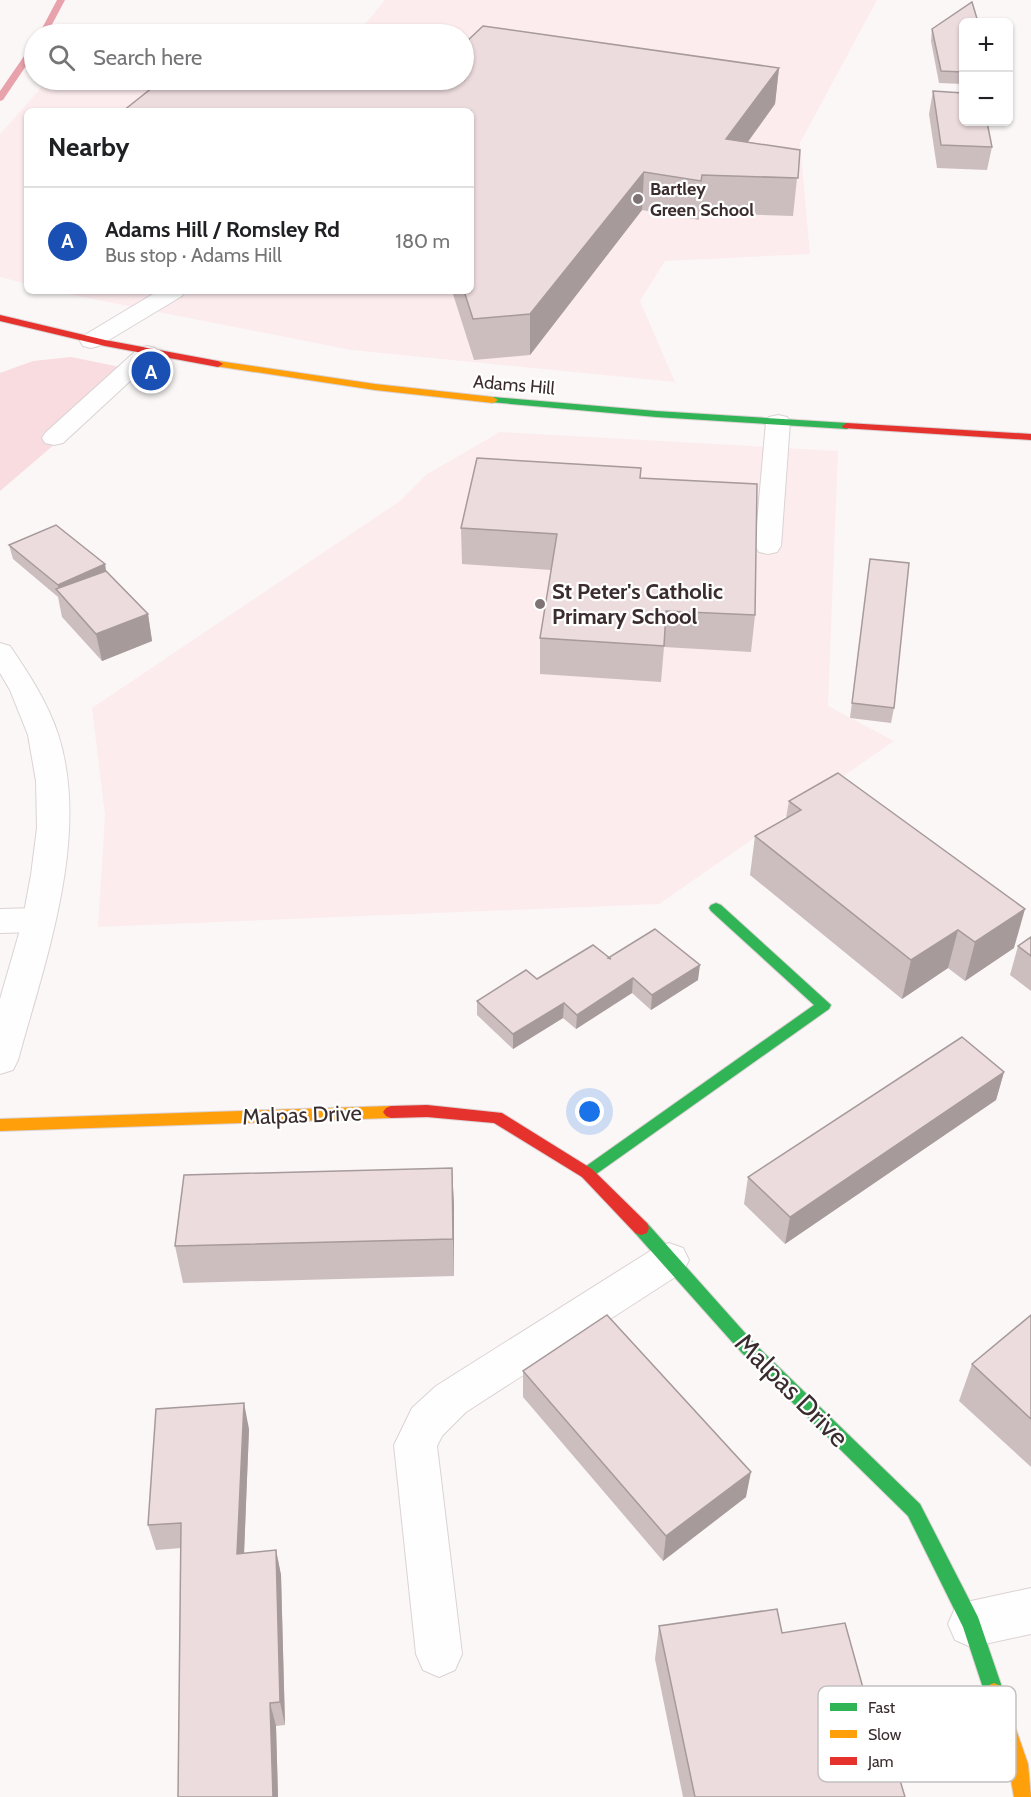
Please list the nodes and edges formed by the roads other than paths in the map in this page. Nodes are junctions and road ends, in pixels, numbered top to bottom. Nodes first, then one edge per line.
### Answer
1 (169, 294) edge
2 (6, 320) edge
3 (0, 332) edge
4 (91, 341) junction
5 (147, 353) junction
6 (778, 422) junction
7 (1031, 437) edge
8 (54, 438) dead end
9 (768, 546) dead end
10 (0, 652) edge
11 (716, 908) dead end
12 (38, 920) junction
13 (0, 921) edge
14 (0, 1060) edge
15 (0, 1125) edge
16 (587, 1173) junction
17 (669, 1260) junction
18 (1031, 1611) edge
19 (971, 1624) junction
20 (439, 1654) dead end
21 (992, 1686) edge
22 (1016, 1758) edge
23 (1024, 1797) edge

1 - 4 street
2 - 3 street
2 - 4 street, Adams Hill
4 - 5 street, Adams Hill
5 - 6 street, Adams Hill
5 - 8 street
6 - 7 street, Adams Hill
6 - 9 street
10 - 12 street
11 - 16 street
12 - 13 street
12 - 14 street
15 - 16 street, Malpas Drive
16 - 17 street, Malpas Drive
17 - 19 street, Malpas Drive
17 - 20 street
18 - 19 street
19 - 21 street, Malpas Drive
22 - 23 street, Malpas Drive

